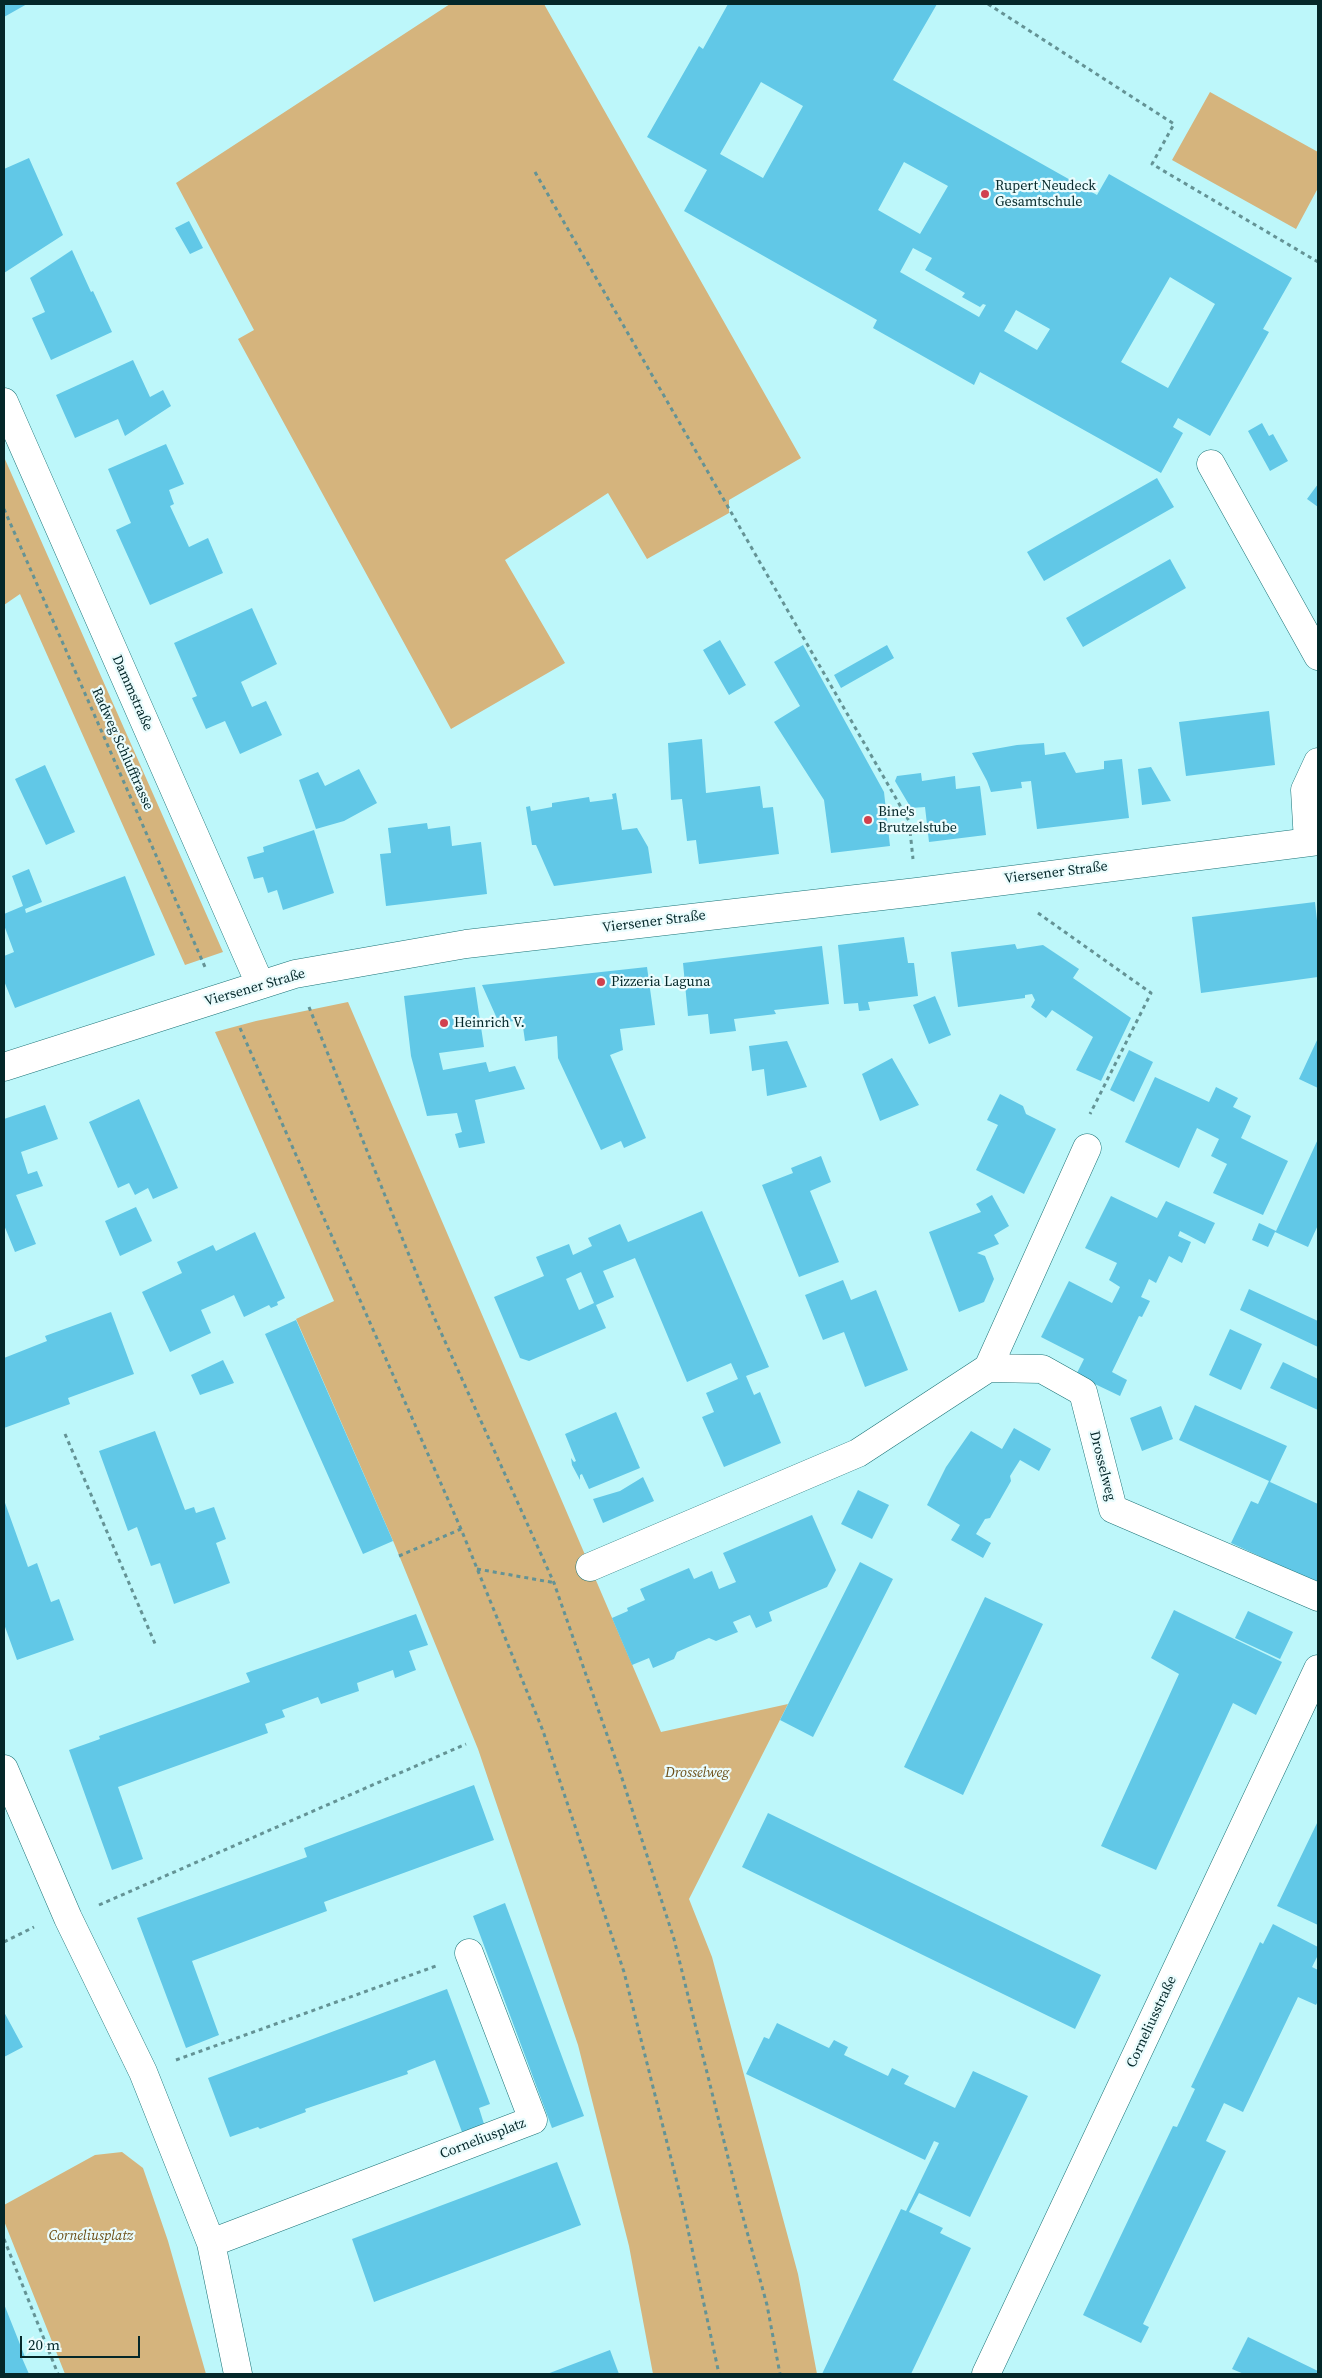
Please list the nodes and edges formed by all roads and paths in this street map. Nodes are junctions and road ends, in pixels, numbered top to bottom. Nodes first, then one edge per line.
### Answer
1 (988, 4) edge
2 (535, 172) dead end
3 (1318, 262) edge
4 (4, 402) edge
5 (1211, 464) dead end
6 (4, 509) edge
7 (1318, 656) edge
8 (1318, 762) edge
9 (1313, 842) edge
10 (992, 880) junction
11 (917, 892) junction
12 (295, 974) junction
13 (260, 984) junction
14 (218, 998) junction
15 (4, 1067) edge
16 (1087, 1148) joint
17 (988, 1368) junction
18 (65, 1434) dead end
19 (461, 1529) junction
20 (399, 1556) dead end
21 (590, 1566) joint
22 (478, 1569) junction
23 (554, 1583) junction
24 (1318, 1597) edge
25 (156, 1646) dead end
26 (1318, 1670) edge
27 (466, 1744) dead end
28 (4, 1769) edge
29 (68, 1918) junction
30 (4, 1942) edge
31 (469, 1954) joint
32 (142, 2072) junction
33 (4, 2239) edge
34 (211, 2243) junction
35 (58, 2374) edge
36 (238, 2374) edge
37 (719, 2374) edge
38 (780, 2374) edge
39 (986, 2374) edge

1 - 3 path
2 - 11 path
4 - 13 street, Dammstraße
5 - 7 street
6 - 14 path, Radweg Schlufftrasse
8 - 9 street
9 - 10 street, Viersener Straße
10 - 11 street, Viersener Straße
10 - 16 path
11 - 12 street, Viersener Straße
12 - 13 street, Viersener Straße
12 - 23 path
13 - 14 street, Viersener Straße
14 - 15 street, Viersener Straße
14 - 19 path, Radweg Schlufftrasse
16 - 17 street
17 - 21 street
17 - 24 street, Drosselweg
18 - 25 path
19 - 20 path
19 - 22 path, Radweg Schlufftrasse
21 - 23 path
22 - 23 path
22 - 37 path, Radweg Schlufftrasse
23 - 38 path
26 - 39 street, Corneliusstraße
27 - 29 path
28 - 29 street
29 - 30 path
29 - 32 street
31 - 32 path
31 - 34 street, Corneliusplatz
32 - 34 street
33 - 35 path
34 - 36 street

